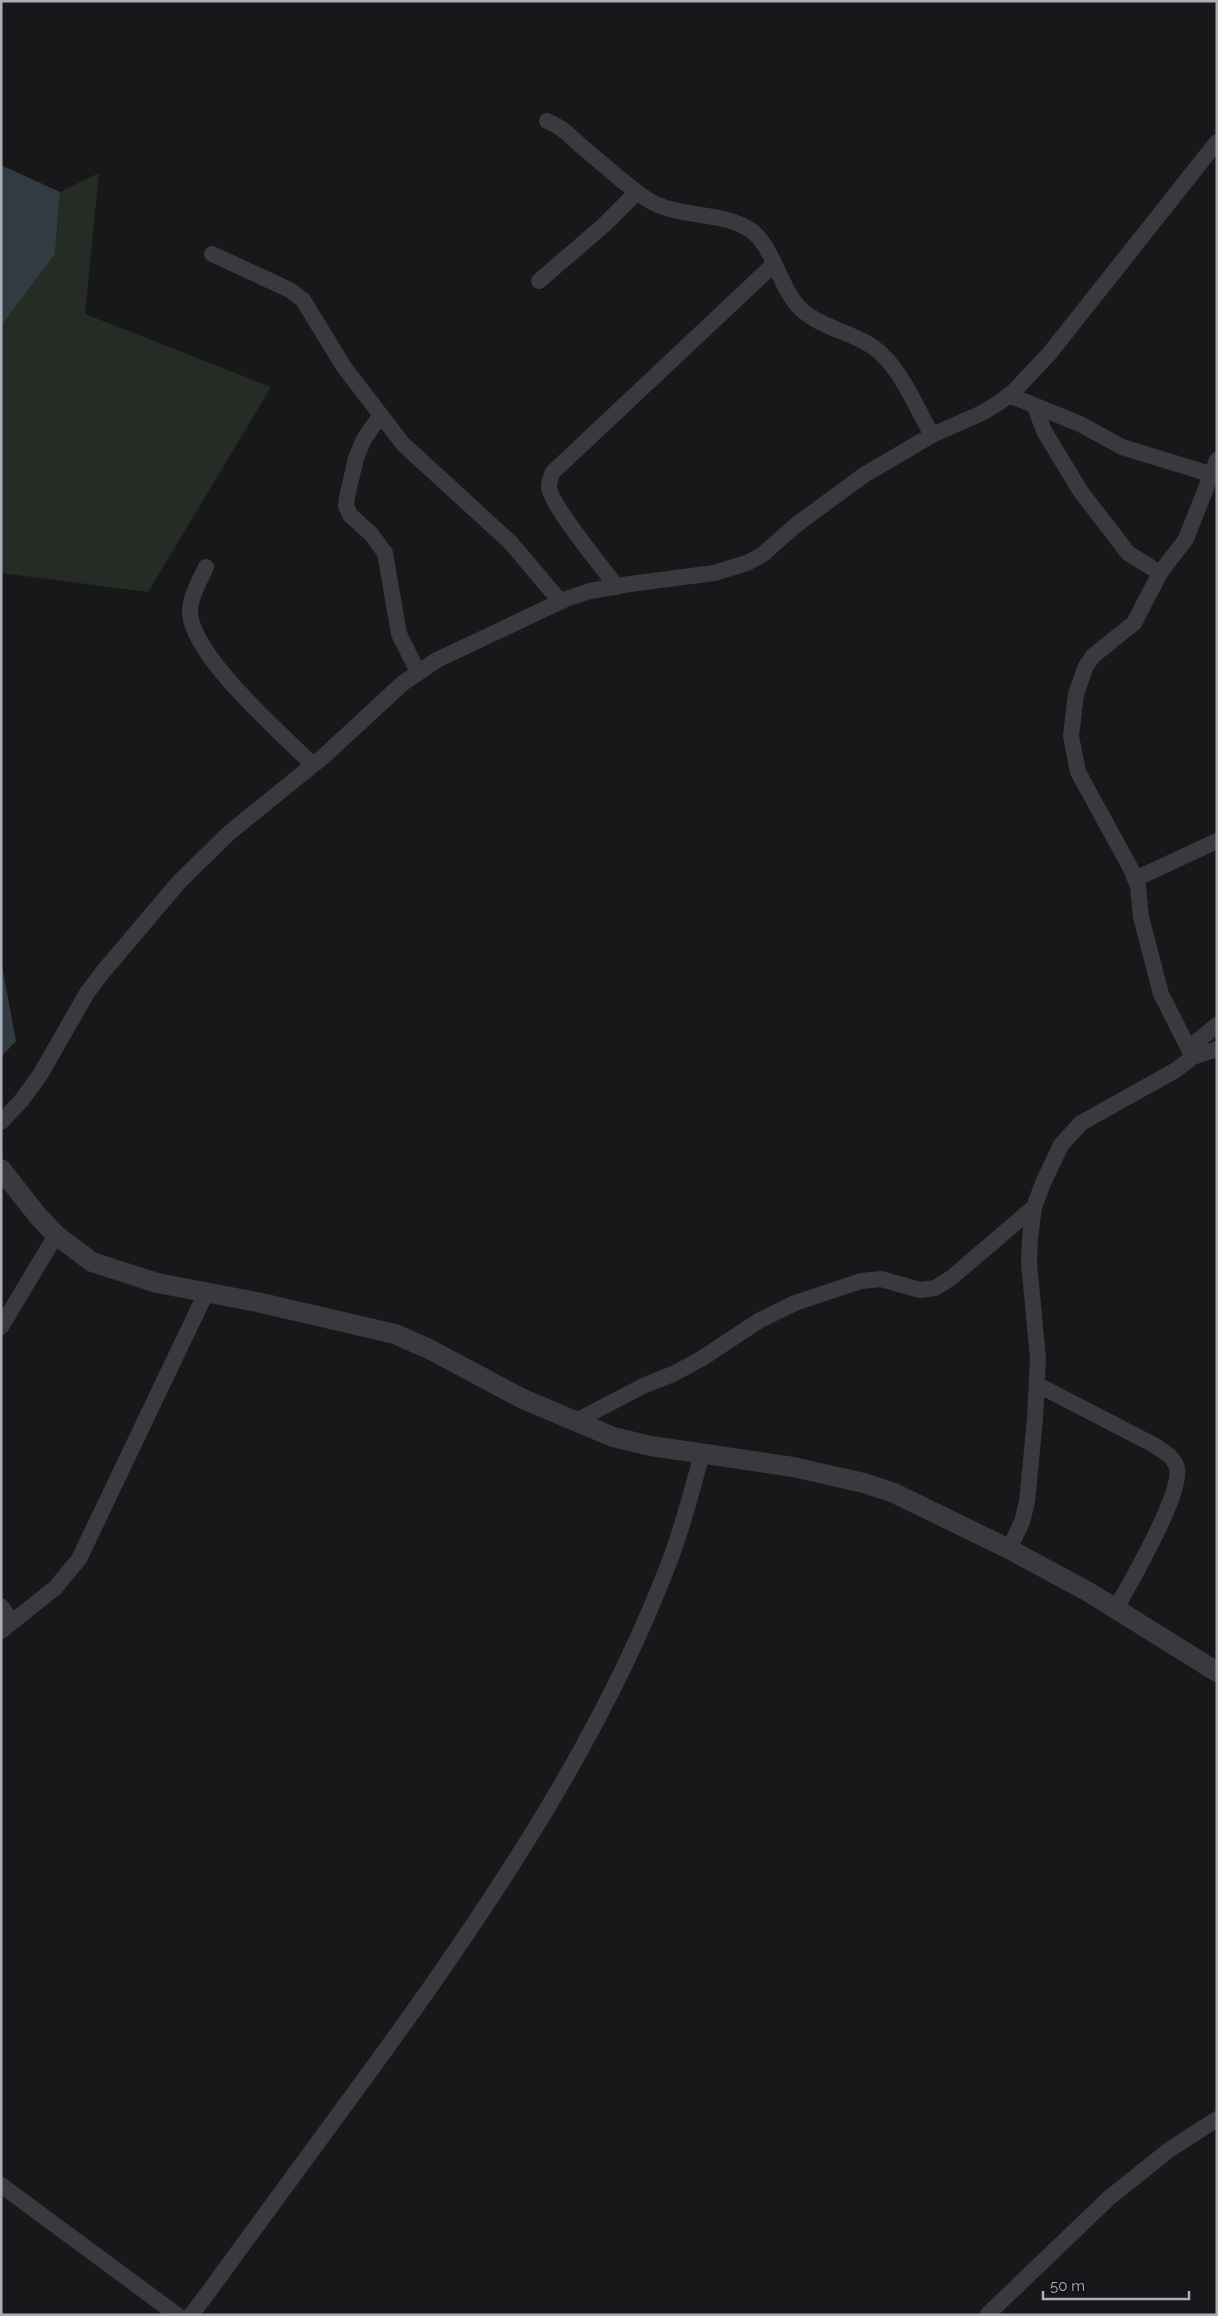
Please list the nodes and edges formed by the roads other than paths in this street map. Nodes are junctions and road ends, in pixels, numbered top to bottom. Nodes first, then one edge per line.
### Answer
1 (547, 121) dead end
2 (1217, 142) edge
3 (637, 192) junction
4 (212, 254) dead end
5 (774, 264) junction
6 (540, 281) dead end
7 (1009, 395) junction
8 (1035, 407) junction
9 (380, 416) junction
10 (932, 435) junction
11 (1215, 470) edge
12 (206, 567) dead end
13 (1160, 574) junction
14 (617, 587) junction
15 (560, 601) junction
16 (418, 672) junction
17 (313, 765) junction
18 (1217, 841) edge
19 (1135, 879) junction
20 (1217, 1025) edge
21 (1217, 1049) edge
22 (1191, 1052) junction
23 (1, 1122) edge
24 (1, 1169) edge
25 (1034, 1207) junction
26 (56, 1235) junction
27 (206, 1293) junction
28 (1, 1327) edge
29 (1038, 1385) junction
30 (574, 1422) junction
31 (702, 1454) junction
32 (1010, 1549) junction
33 (1, 1606) edge
34 (1116, 1609) junction
35 (6, 1626) edge
36 (1217, 1672) edge
37 (1217, 2120) edge
38 (1, 2185) edge
39 (199, 2312) edge
40 (178, 2315) edge
41 (987, 2315) edge

1 - 3 street
2 - 7 street
3 - 5 street
3 - 6 street
4 - 9 street
5 - 10 street
5 - 14 street
7 - 8 street
7 - 10 street
8 - 11 street
8 - 13 street
9 - 15 street
9 - 16 street
10 - 14 street
11 - 13 street
12 - 17 street
13 - 19 street
14 - 15 street
15 - 16 street
16 - 17 street
17 - 23 street
18 - 19 street
19 - 22 street
20 - 22 street
21 - 22 street
22 - 25 street
24 - 26 street
25 - 29 street
25 - 30 street
26 - 27 street
26 - 28 street
27 - 30 street
27 - 35 street
29 - 32 street
29 - 34 street
30 - 31 street
31 - 32 street
31 - 39 street
32 - 34 street
33 - 35 street
34 - 36 street
37 - 41 street
38 - 40 street

